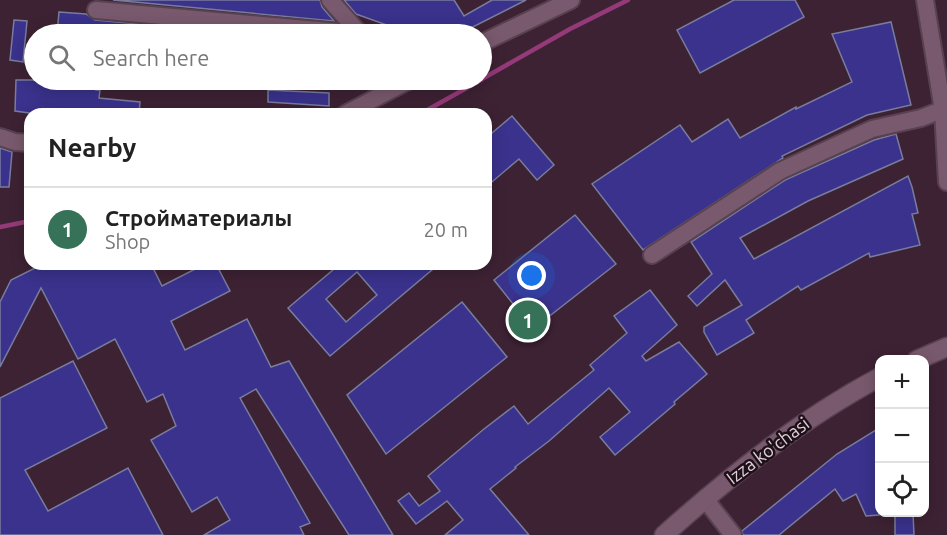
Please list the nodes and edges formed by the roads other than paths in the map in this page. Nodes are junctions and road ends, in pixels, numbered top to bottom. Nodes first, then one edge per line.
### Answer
1 (330, 0) edge
2 (571, 0) edge
3 (925, 0) edge
4 (96, 10) dead end
5 (251, 24) edge
6 (352, 24) edge
7 (492, 38) edge
8 (391, 90) edge
9 (356, 108) edge
10 (945, 109) edge
11 (0, 137) edge
12 (24, 143) edge
13 (947, 182) edge
14 (652, 255) dead end
15 (947, 347) edge
16 (929, 355) edge
17 (875, 379) edge
18 (705, 498) junction
19 (664, 535) edge
20 (733, 535) edge

1 - 6 street
2 - 7 street
3 - 10 street
4 - 5 street
8 - 9 street
10 - 13 street
10 - 14 street
11 - 12 street
15 - 16 main road
17 - 18 main road, Izza ko'chasi
18 - 19 main road, Izza ko'chasi
18 - 20 street

